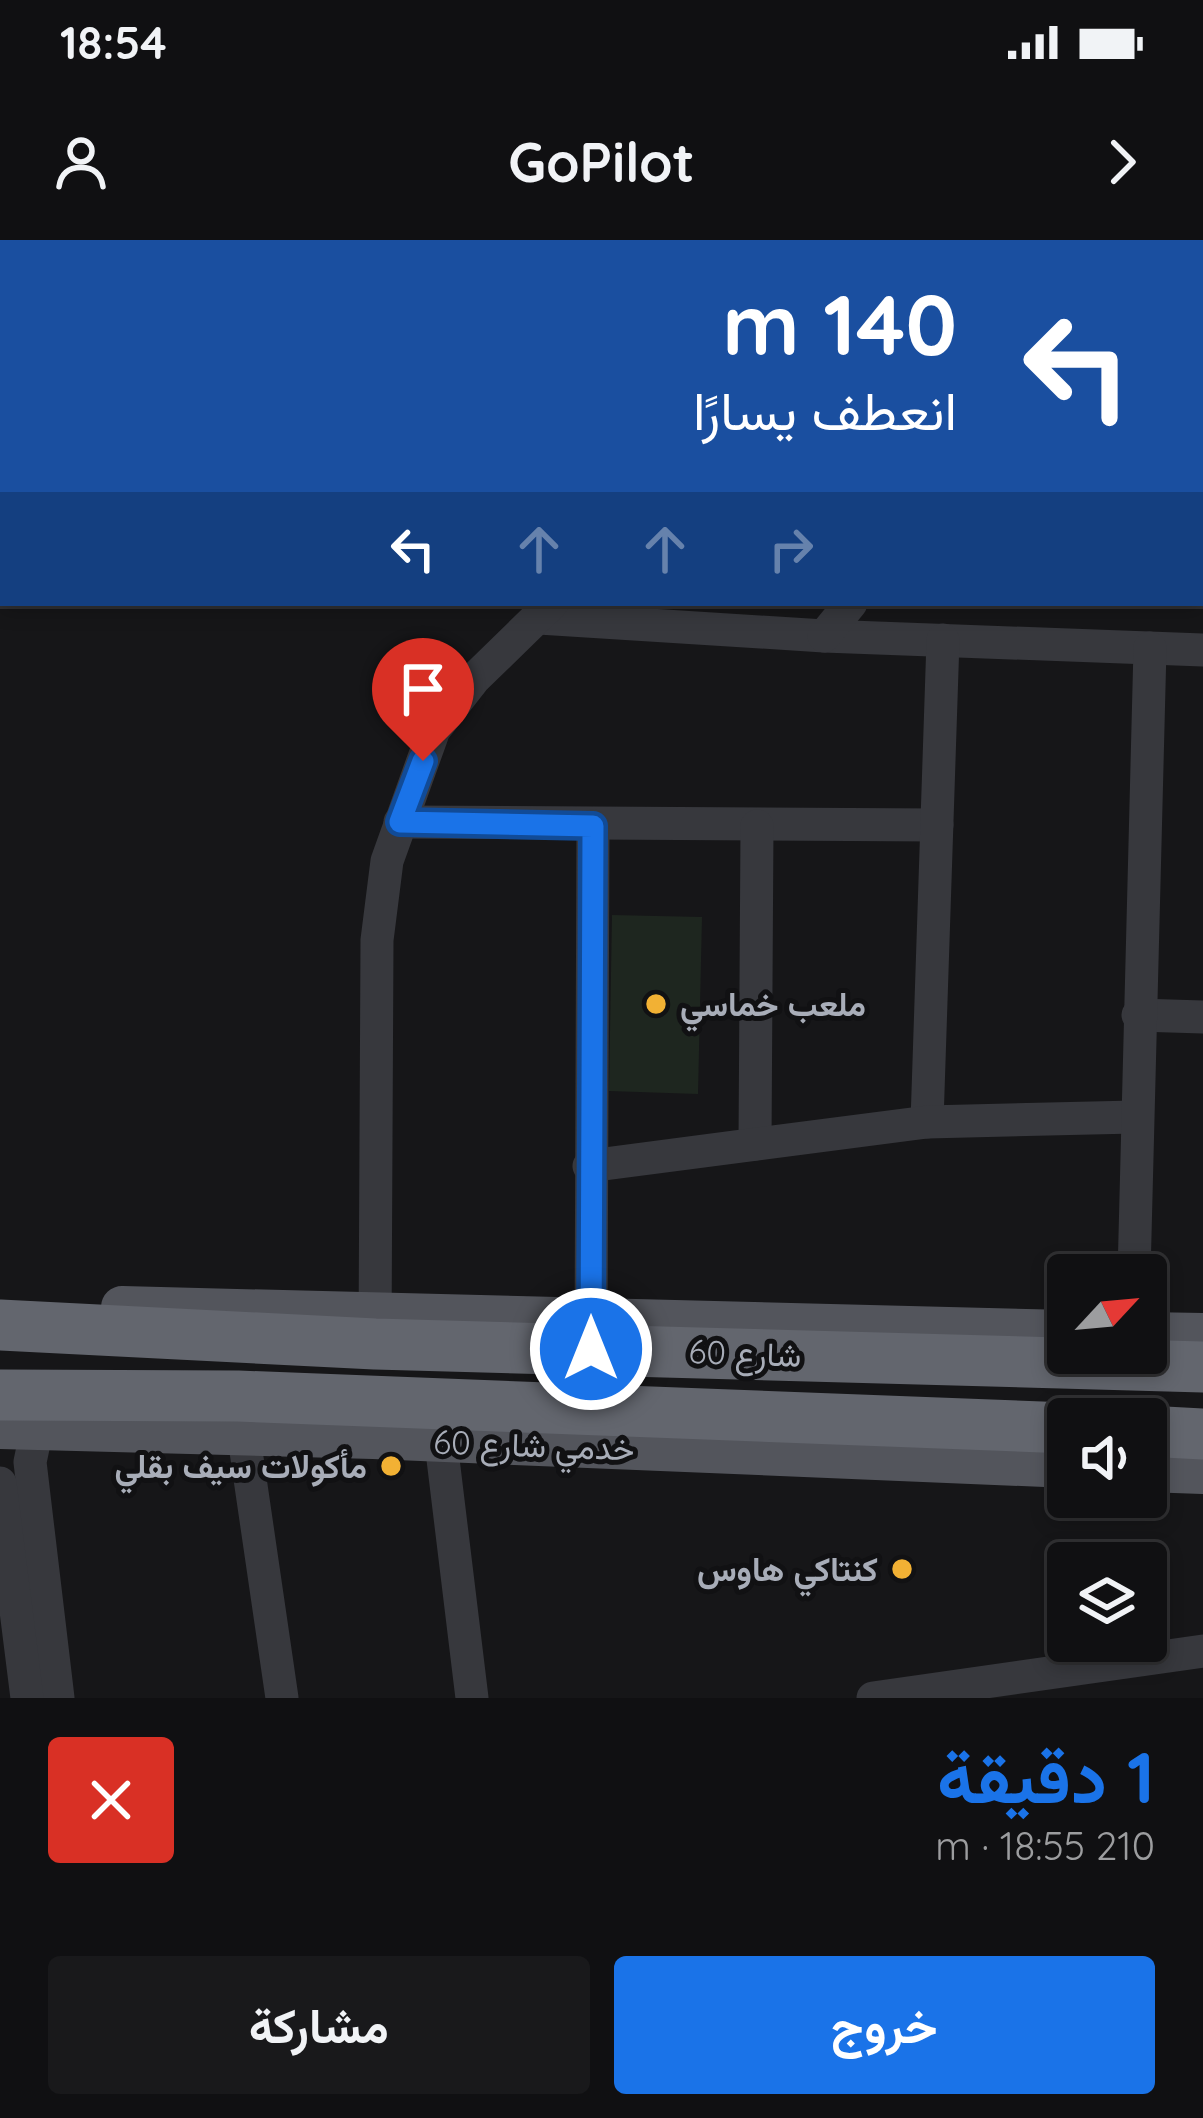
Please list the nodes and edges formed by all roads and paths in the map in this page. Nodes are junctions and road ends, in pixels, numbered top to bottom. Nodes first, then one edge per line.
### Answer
1 (849, 606) edge
2 (546, 610) edge
3 (824, 636) junction
4 (944, 640) junction
5 (1150, 648) junction
6 (1203, 650) edge
7 (400, 822) junction
8 (937, 825) junction
9 (593, 826) junction
10 (757, 826) junction
11 (1138, 1015) junction
12 (1203, 1017) edge
13 (1135, 1118) junction
14 (927, 1122) junction
15 (755, 1144) junction
16 (589, 1166) junction
17 (1134, 1254) edge
18 (0, 1303) edge
19 (0, 1325) edge
20 (375, 1329) junction
21 (1047, 1331) edge
22 (1203, 1334) edge
23 (591, 1335) junction
24 (1167, 1343) edge
25 (1047, 1348) edge
26 (1167, 1358) edge
27 (1203, 1367) edge
28 (0, 1395) edge
29 (241, 1415) junction
30 (37, 1417) edge
31 (438, 1423) junction
32 (1047, 1429) edge
33 (1167, 1432) edge
34 (1203, 1433) edge
35 (1047, 1466) edge
36 (1167, 1472) edge
37 (1203, 1473) edge
38 (0, 1483) edge
39 (8, 1604) edge
40 (1203, 1652) edge
41 (27, 1698) edge
42 (58, 1698) edge
43 (282, 1698) edge
44 (472, 1698) edge
45 (873, 1698) edge

1 - 3 street
2 - 3 street
2 - 7 street
3 - 4 street
4 - 5 street
4 - 8 street
5 - 6 street
5 - 11 street
7 - 9 street
7 - 20 street
8 - 10 street
8 - 14 street
9 - 10 street
9 - 16 street
10 - 15 street
11 - 12 street
11 - 13 street
13 - 14 street
13 - 17 street
14 - 15 street
15 - 16 street
16 - 23 street
18 - 20 main road
19 - 20 highway, شارع 60
20 - 23 highway, شارع 60
21 - 23 main road
22 - 24 main road
23 - 25 highway, شارع 60
26 - 27 highway, شارع 60
28 - 30 highway, شارع 60
29 - 30 highway, شارع 60
29 - 31 highway, شارع 60
29 - 43 street
30 - 42 street
31 - 32 highway, شارع 60
31 - 35 main road, خدمي شارع 60
31 - 44 street
33 - 34 highway
36 - 37 main road
38 - 39 street
39 - 41 street
40 - 45 street

